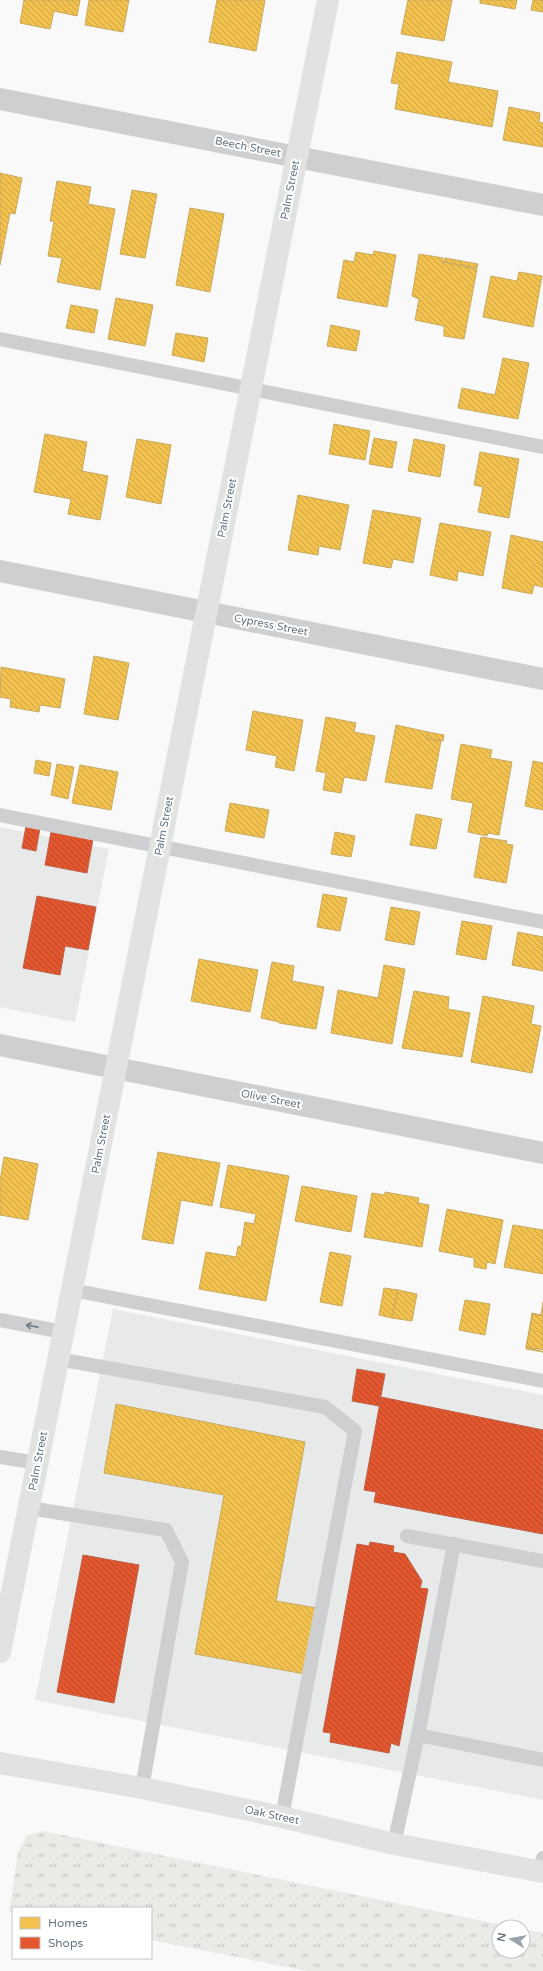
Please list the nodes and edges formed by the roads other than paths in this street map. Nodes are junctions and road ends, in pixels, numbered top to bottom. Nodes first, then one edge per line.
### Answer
1 (328, 0) edge
2 (0, 99) edge
3 (297, 156) junction
4 (543, 205) edge
5 (0, 339) edge
6 (251, 389) junction
7 (543, 447) edge
8 (0, 571) edge
9 (206, 612) junction
10 (543, 679) edge
11 (0, 815) edge
12 (160, 848) junction
13 (543, 922) edge
14 (0, 1046) edge
15 (116, 1069) junction
16 (543, 1153) edge
17 (72, 1290) junction
18 (0, 1320) edge
19 (63, 1332) junction
20 (58, 1359) junction
21 (543, 1382) edge
22 (0, 1457) edge
23 (37, 1463) junction
24 (29, 1508) junction
25 (407, 1536) dead end
26 (454, 1544) junction
27 (543, 1561) edge
28 (0, 1652) edge
29 (418, 1735) junction
30 (543, 1760) edge
31 (0, 1763) edge
32 (142, 1788) junction
33 (282, 1817) junction
34 (394, 1844) junction
35 (542, 1867) edge

1 - 3 street, Palm Street
2 - 3 street, Beech Street
3 - 4 street, Beech Street
3 - 6 street, Palm Street
5 - 6 lane
6 - 7 lane
6 - 9 street, Palm Street
8 - 9 street, Cypress Street
9 - 10 street, Cypress Street
9 - 12 street, Palm Street
11 - 12 lane
12 - 13 lane
12 - 15 street, Palm Street
14 - 15 street, Olive Street
15 - 16 street, Olive Street
15 - 17 street, Palm Street
17 - 19 street, Palm Street
17 - 21 lane
19 -> 18 lane
19 - 20 street, Palm Street
20 - 23 street, Palm Street
20 - 33 lane
22 - 23 lane
23 - 24 street, Palm Street
24 - 28 street, Palm Street
24 - 32 lane
25 - 26 lane
26 - 27 lane
26 - 29 lane
29 - 30 lane
29 - 34 lane
31 - 32 street, Oak Street
32 - 33 street, Oak Street
33 - 34 street, Oak Street
34 - 35 street, Oak Street

